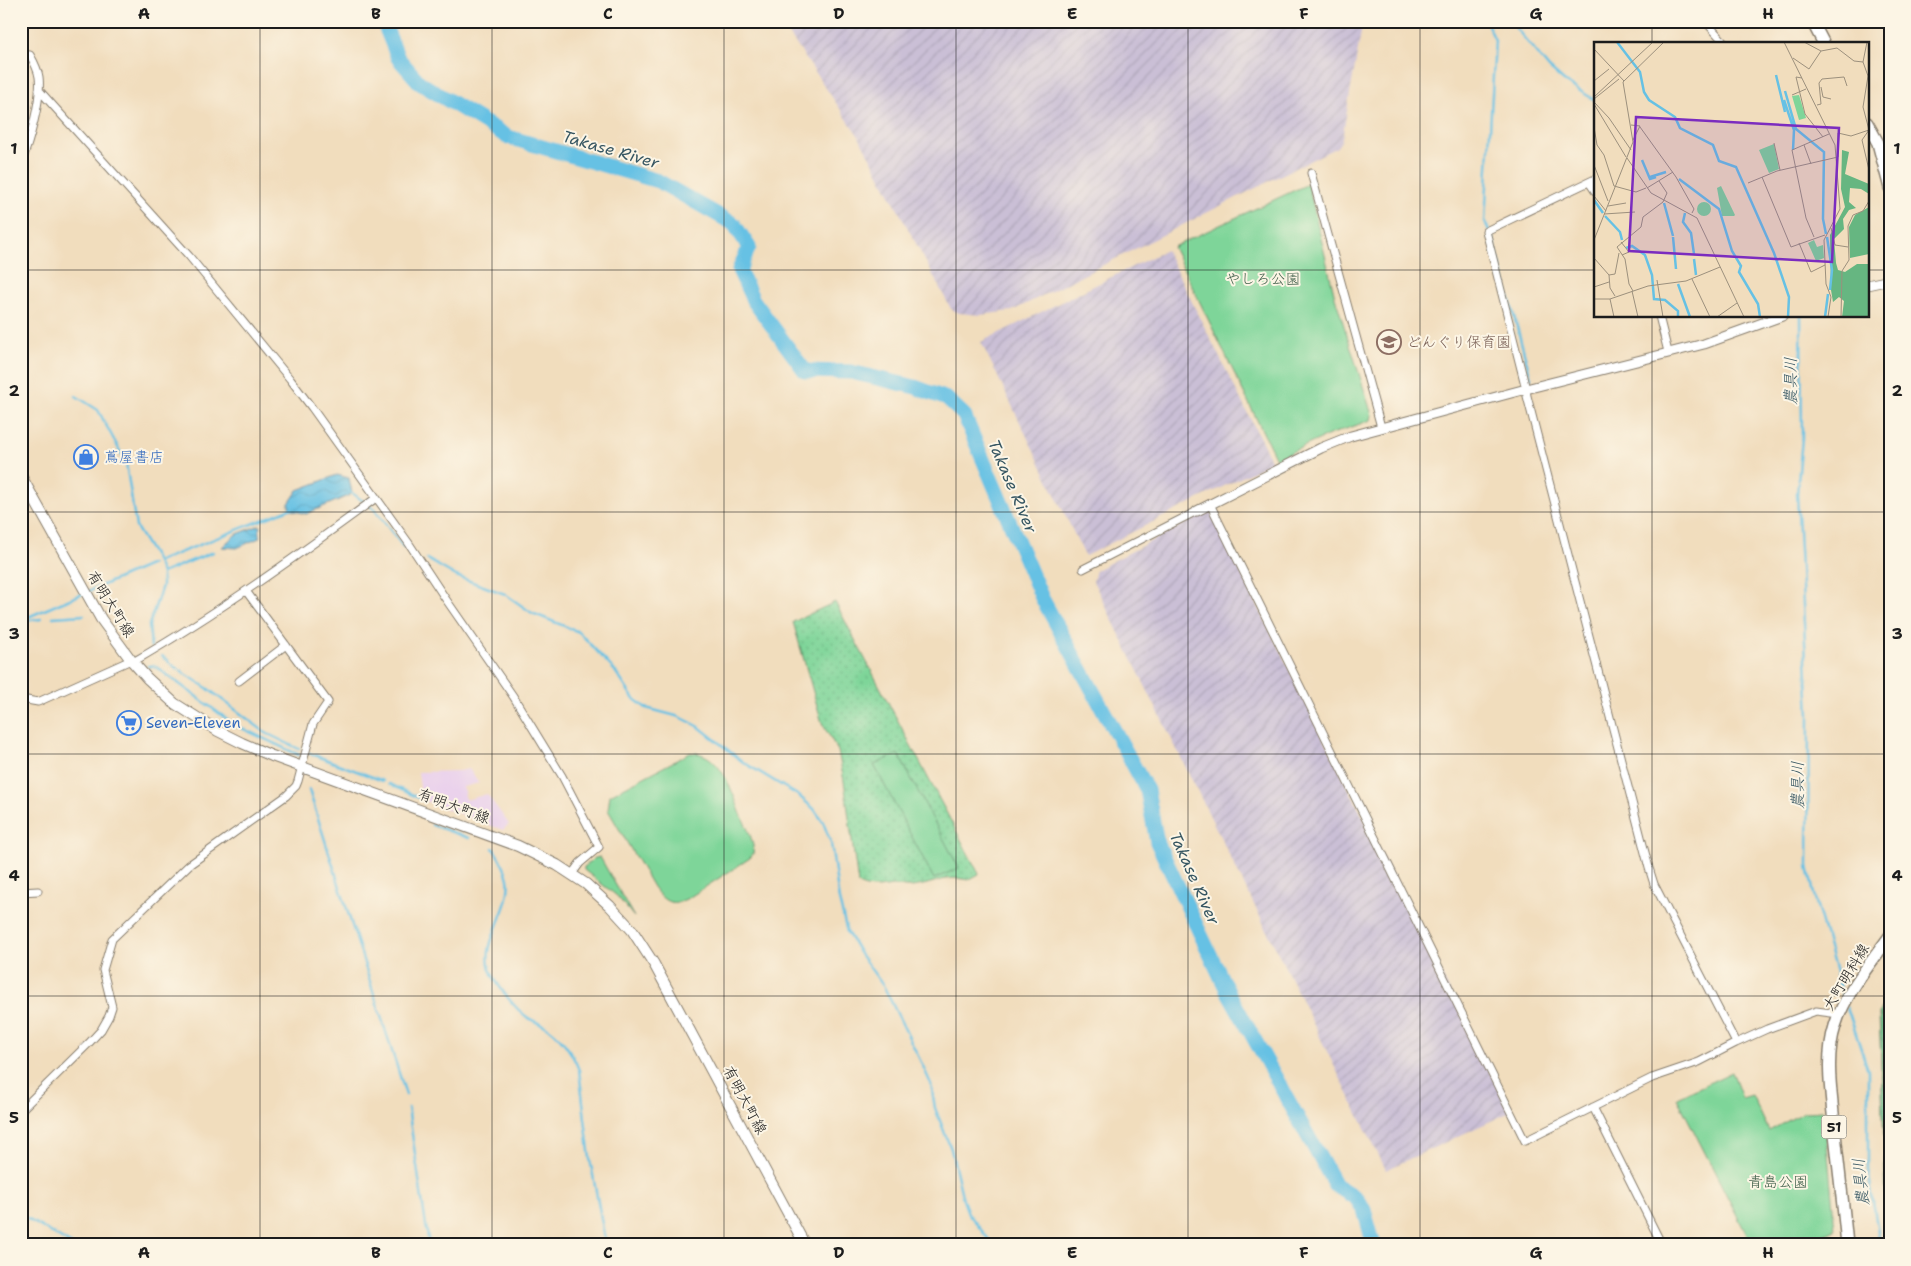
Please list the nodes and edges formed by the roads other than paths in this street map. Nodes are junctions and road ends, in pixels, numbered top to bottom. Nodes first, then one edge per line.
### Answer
1 (1705, 21) edge
2 (1812, 21) edge
3 (1724, 42) edge
4 (1823, 42) edge
5 (21, 54) edge
6 (39, 90) junction
7 (1868, 125) edge
8 (21, 163) edge
9 (1311, 173) dead end
10 (1592, 181) edge
11 (1890, 188) edge
12 (1890, 280) edge
13 (1868, 285) edge
14 (1660, 318) edge
15 (1776, 318) edge
16 (1668, 352) junction
17 (1526, 389) junction
18 (1380, 427) junction
19 (21, 476) edge
20 (376, 498) junction
21 (1210, 504) junction
22 (1197, 511) joint
23 (1083, 568) dead end
24 (246, 591) junction
25 (286, 645) junction
26 (132, 661) junction
27 (239, 681) dead end
28 (21, 699) edge
29 (301, 767) junction
30 (572, 874) junction
31 (38, 891) dead end
32 (21, 892) edge
33 (1888, 943) edge
34 (1840, 1012) junction
35 (1736, 1043) junction
36 (1593, 1107) junction
37 (21, 1110) edge
38 (805, 1245) edge
39 (1662, 1245) edge
40 (1847, 1245) edge

1 - 3 street
2 - 4 main road
5 - 6 street
6 - 8 street
6 - 20 street
7 - 11 main road
9 - 18 street
10 - 17 street
12 - 13 street
14 - 16 street
15 - 16 street
16 - 17 street
17 - 18 street
17 - 35 street
18 - 21 street
19 - 26 main road, 有明大町線
20 - 24 street
20 - 30 street
21 - 22 street
21 - 36 street
22 - 23 street
24 - 25 street
24 - 26 street
25 - 27 street
25 - 29 street
26 - 28 street
26 - 29 main road, 有明大町線
29 - 30 main road, 有明大町線
29 - 37 street
30 - 38 main road, 有明大町線
31 - 32 street
33 - 34 main road, 大町明科線 / 51
34 - 35 street
34 - 40 main road, 大町明科線 / 51
35 - 36 street
36 - 39 street

